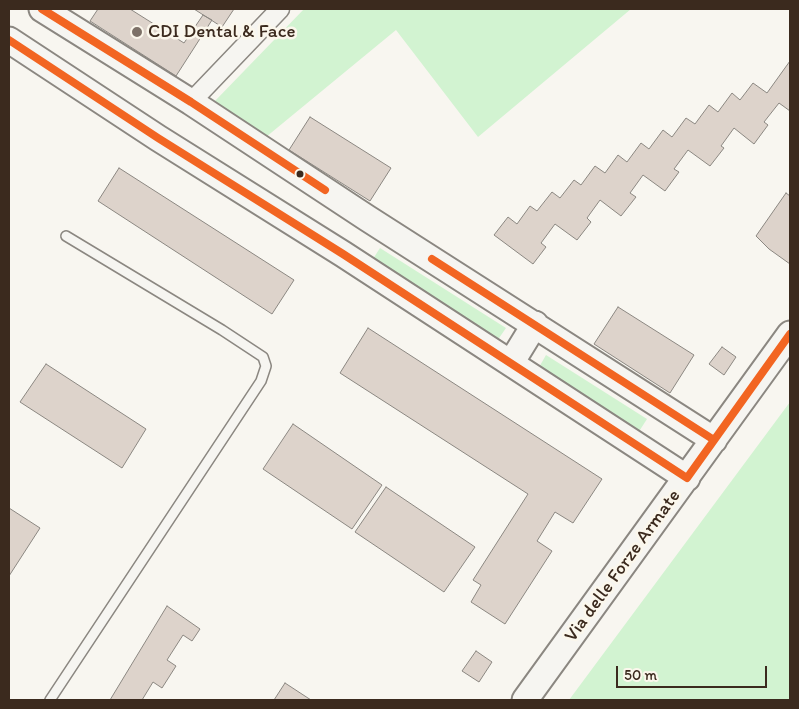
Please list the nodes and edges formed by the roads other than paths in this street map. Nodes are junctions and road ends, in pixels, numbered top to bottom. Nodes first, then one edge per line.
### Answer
1 (42, 9) edge
2 (280, 9) edge
3 (9, 40) edge
4 (191, 102) junction
5 (66, 236) dead end
6 (535, 324) junction
7 (790, 334) edge
8 (511, 363) junction
9 (714, 440) junction
10 (687, 478) junction
11 (50, 700) edge
12 (525, 700) edge

1 - 4 street
2 - 4 street
3 - 8 street
4 - 6 street
5 - 11 lane
6 - 8 street
6 - 9 street
7 - 9 street, Via delle Forze Armate
8 - 10 street
9 - 10 street, Via delle Forze Armate
10 - 12 street, Via delle Forze Armate

